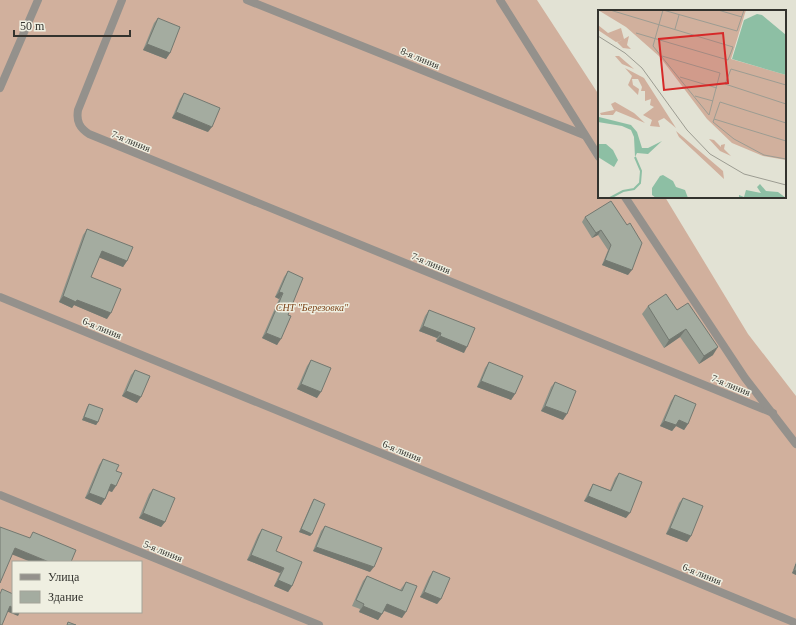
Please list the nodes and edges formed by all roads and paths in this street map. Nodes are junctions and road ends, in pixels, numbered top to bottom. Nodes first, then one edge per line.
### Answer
1 (38, 0) edge
2 (122, 0) edge
3 (248, 0) edge
4 (500, 0) edge
5 (0, 88) edge
6 (584, 135) junction
7 (598, 156) edge
8 (626, 198) edge
9 (0, 297) edge
10 (773, 413) junction
11 (796, 444) edge
12 (0, 495) edge
13 (796, 623) edge
14 (319, 625) edge

1 - 5 street
2 - 10 street, 7-я линия
3 - 6 street, 8-я линия
4 - 6 street
6 - 7 street
8 - 10 street
9 - 13 street, 6-я линия
10 - 11 street
12 - 14 street, 5-я линия

